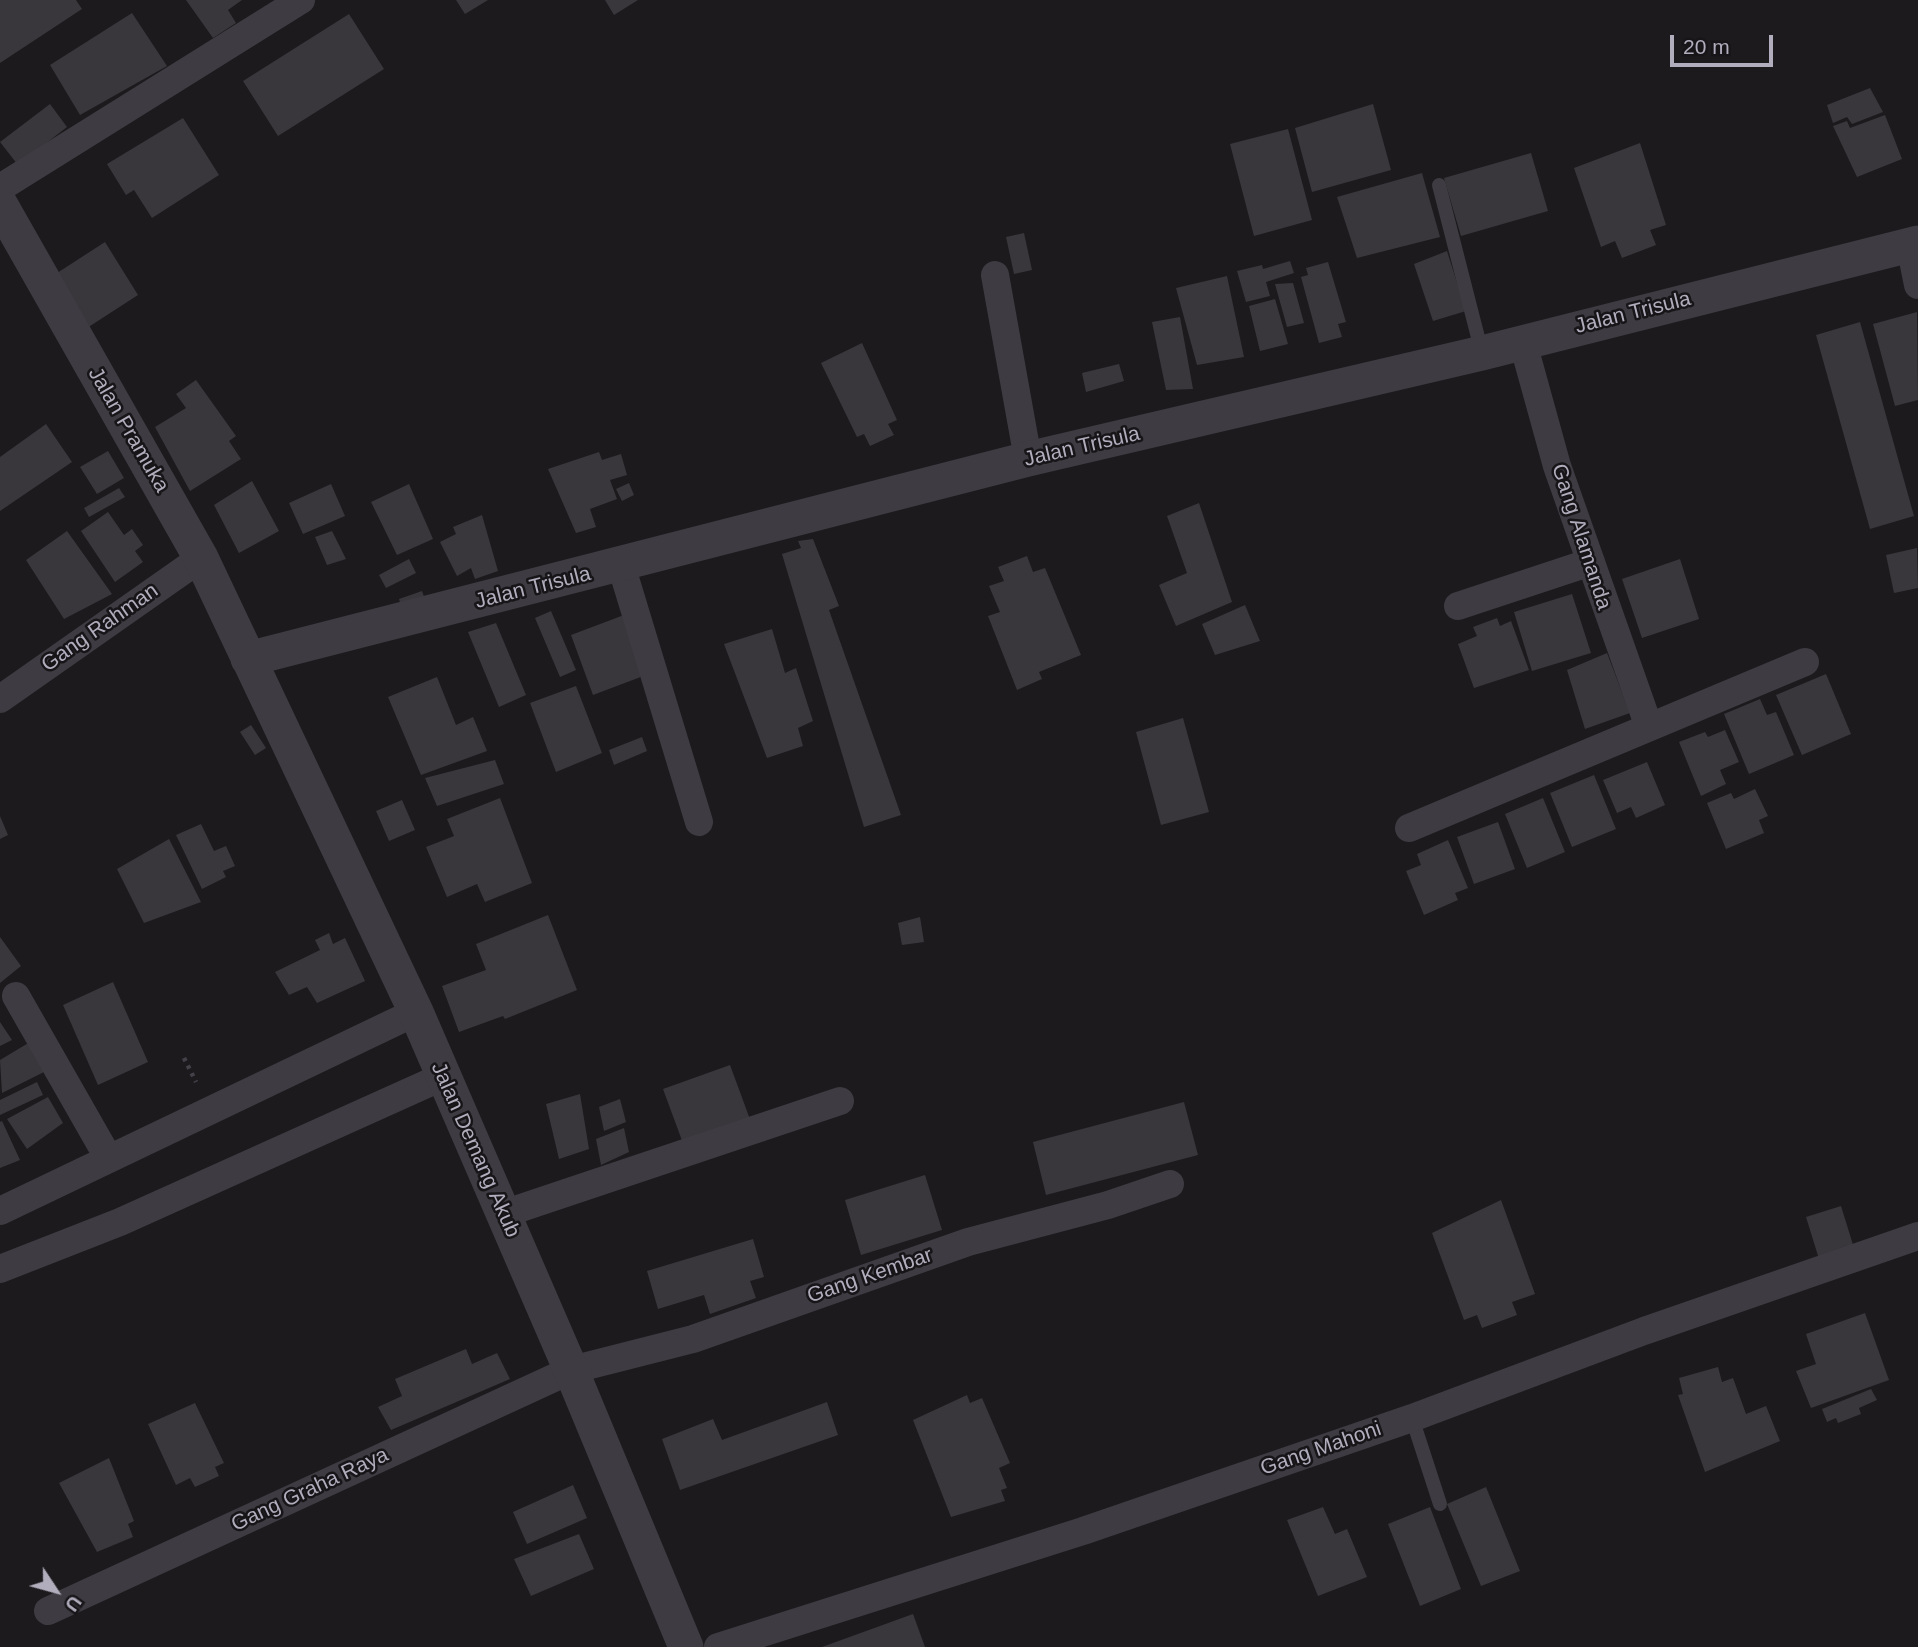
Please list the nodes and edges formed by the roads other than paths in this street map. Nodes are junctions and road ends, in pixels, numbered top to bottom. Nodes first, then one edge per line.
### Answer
1 (301, 0) edge
2 (1439, 185) dead end
3 (0, 188) edge
4 (0, 204) edge
5 (1914, 244) edge
6 (995, 275) dead end
7 (1918, 285) edge
8 (1522, 343) junction
9 (1482, 353) junction
10 (1028, 459) junction
11 (201, 558) junction
12 (1591, 562) junction
13 (621, 565) junction
14 (1458, 606) dead end
15 (248, 659) junction
16 (1805, 662) dead end
17 (0, 699) edge
18 (1649, 727) junction
19 (699, 822) dead end
20 (1409, 828) dead end
21 (16, 996) dead end
22 (416, 1012) junction
23 (442, 1077) junction
24 (840, 1101) dead end
25 (109, 1159) junction
26 (1170, 1184) dead end
27 (0, 1211) edge
28 (503, 1214) junction
29 (1918, 1236) edge
30 (0, 1269) edge
31 (571, 1370) junction
32 (1412, 1418) junction
33 (1440, 1504) dead end
34 (48, 1611) dead end
35 (686, 1647) edge
36 (718, 1647) edge

1 - 3 street
2 - 9 lane
4 - 11 street, Jalan Pramuka
5 - 7 street
5 - 8 street, Jalan Trisula
6 - 10 street
8 - 9 street, Jalan Trisula
8 - 12 street, Gang Alamanda
9 - 10 street, Jalan Trisula
10 - 13 street, Jalan Trisula
11 - 15 street, Jalan Pramuka
11 - 17 street, Gang Rahman
12 - 14 street
12 - 18 street, Gang Alamanda
13 - 15 street, Jalan Trisula
13 - 19 street
15 - 22 street, Jalan Demang Akub
16 - 18 street
18 - 20 street
21 - 25 street
22 - 23 street, Jalan Demang Akub
22 - 25 street
23 - 28 street, Jalan Demang Akub
23 - 30 street
24 - 28 street
25 - 27 street
26 - 31 street, Gang Kembar
28 - 31 street, Jalan Demang Akub
29 - 32 street, Gang Mahoni
31 - 34 street, Gang Graha Raya
31 - 35 street, Jalan Demang Akub
32 - 33 lane
32 - 36 street, Gang Mahoni

